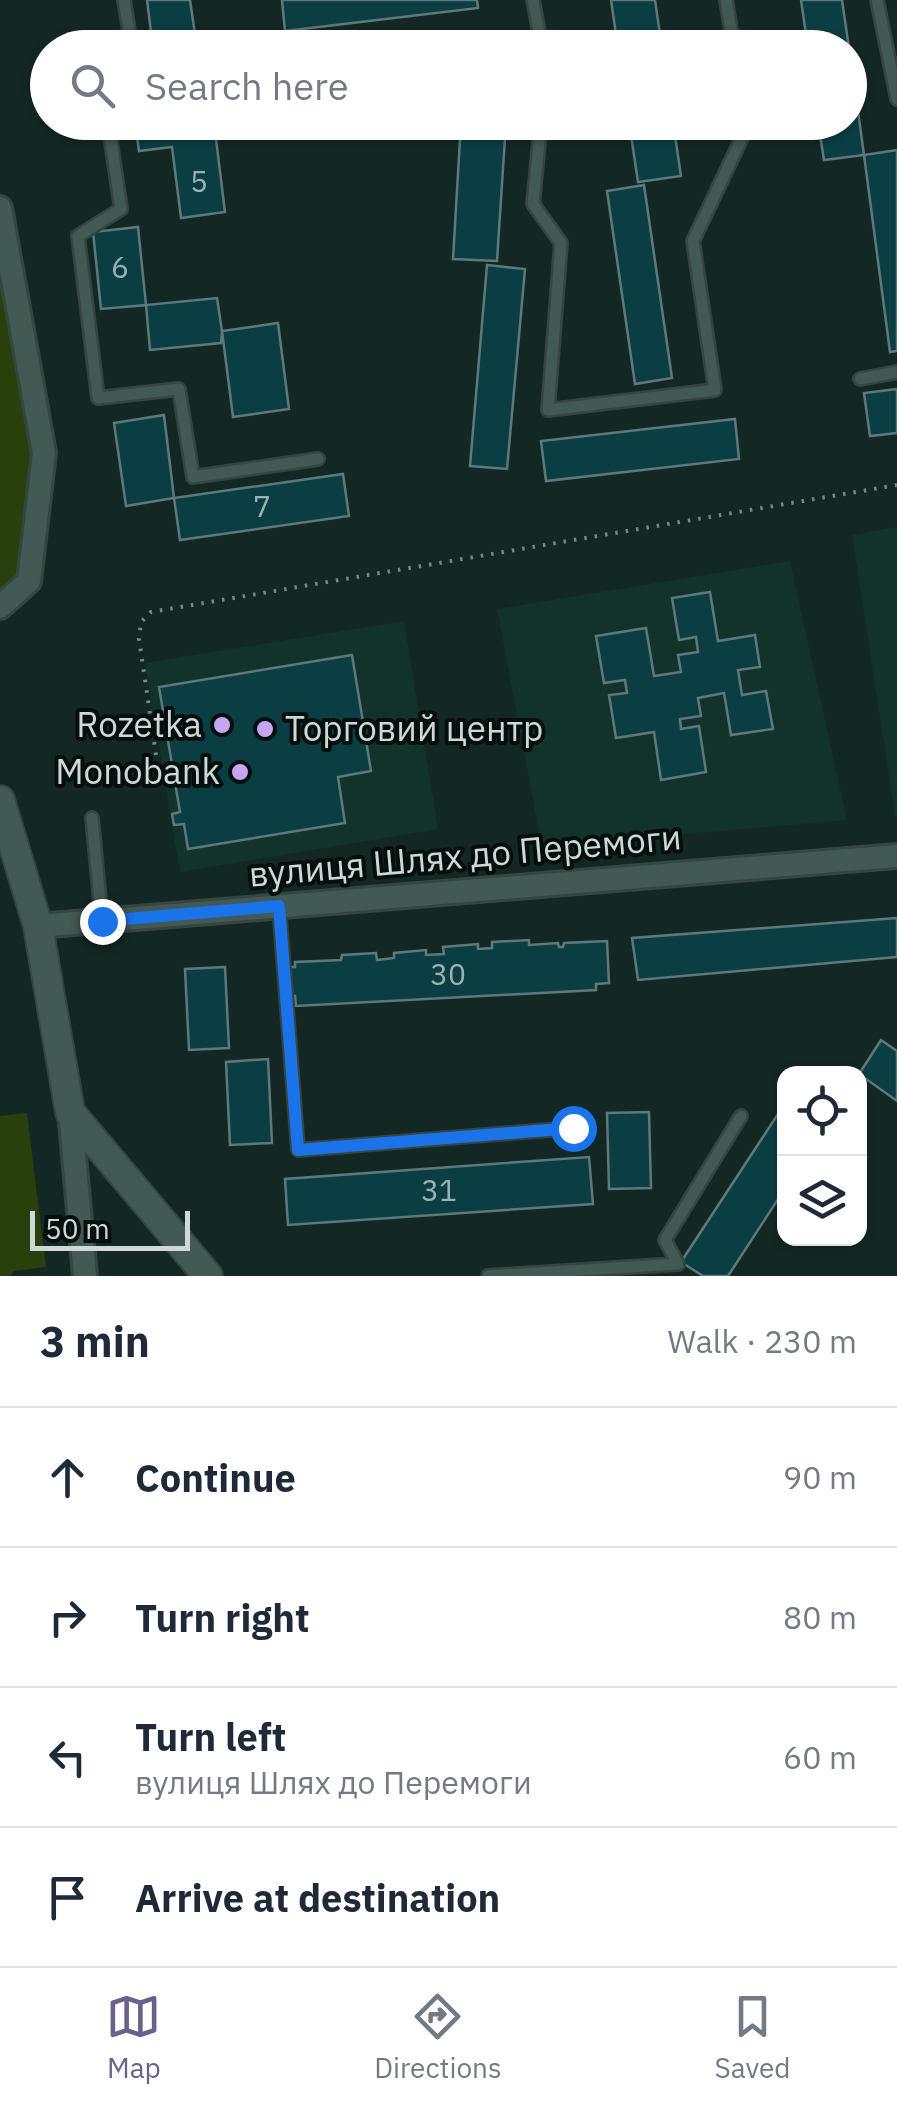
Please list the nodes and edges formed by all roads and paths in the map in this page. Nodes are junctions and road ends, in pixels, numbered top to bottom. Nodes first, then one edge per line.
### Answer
1 (124, 0) edge
2 (532, 0) edge
3 (726, 0) edge
4 (877, 0) edge
5 (130, 30) edge
6 (538, 30) edge
7 (731, 30) edge
8 (897, 98) edge
9 (111, 140) edge
10 (540, 140) edge
11 (741, 140) edge
12 (0, 208) edge
13 (897, 372) edge
14 (860, 379) dead end
15 (318, 459) dead end
16 (897, 484) edge
17 (0, 607) edge
18 (156, 755) dead end
19 (0, 800) edge
20 (92, 818) dead end
21 (897, 856) edge
22 (279, 906) junction
23 (102, 921) junction
24 (38, 926) junction
25 (70, 1112) junction
26 (741, 1116) dead end
27 (573, 1128) dead end
28 (678, 1264) junction
29 (85, 1276) edge
30 (208, 1276) edge
31 (488, 1276) edge
32 (686, 1276) edge

1 - 5 lane
2 - 6 lane
3 - 7 lane
4 - 8 lane
9 - 15 lane
10 - 11 lane
12 - 17 street
13 - 14 lane
16 - 18 path
19 - 24 street
20 - 23 lane
21 - 22 street, вулиця Шлях до Перемоги
22 - 23 street, вулиця Шлях до Перемоги
22 - 27 lane
23 - 24 street, вулиця Шлях до Перемоги
24 - 25 street
25 - 29 street
25 - 30 street
26 - 28 lane
28 - 31 lane
28 - 32 lane

